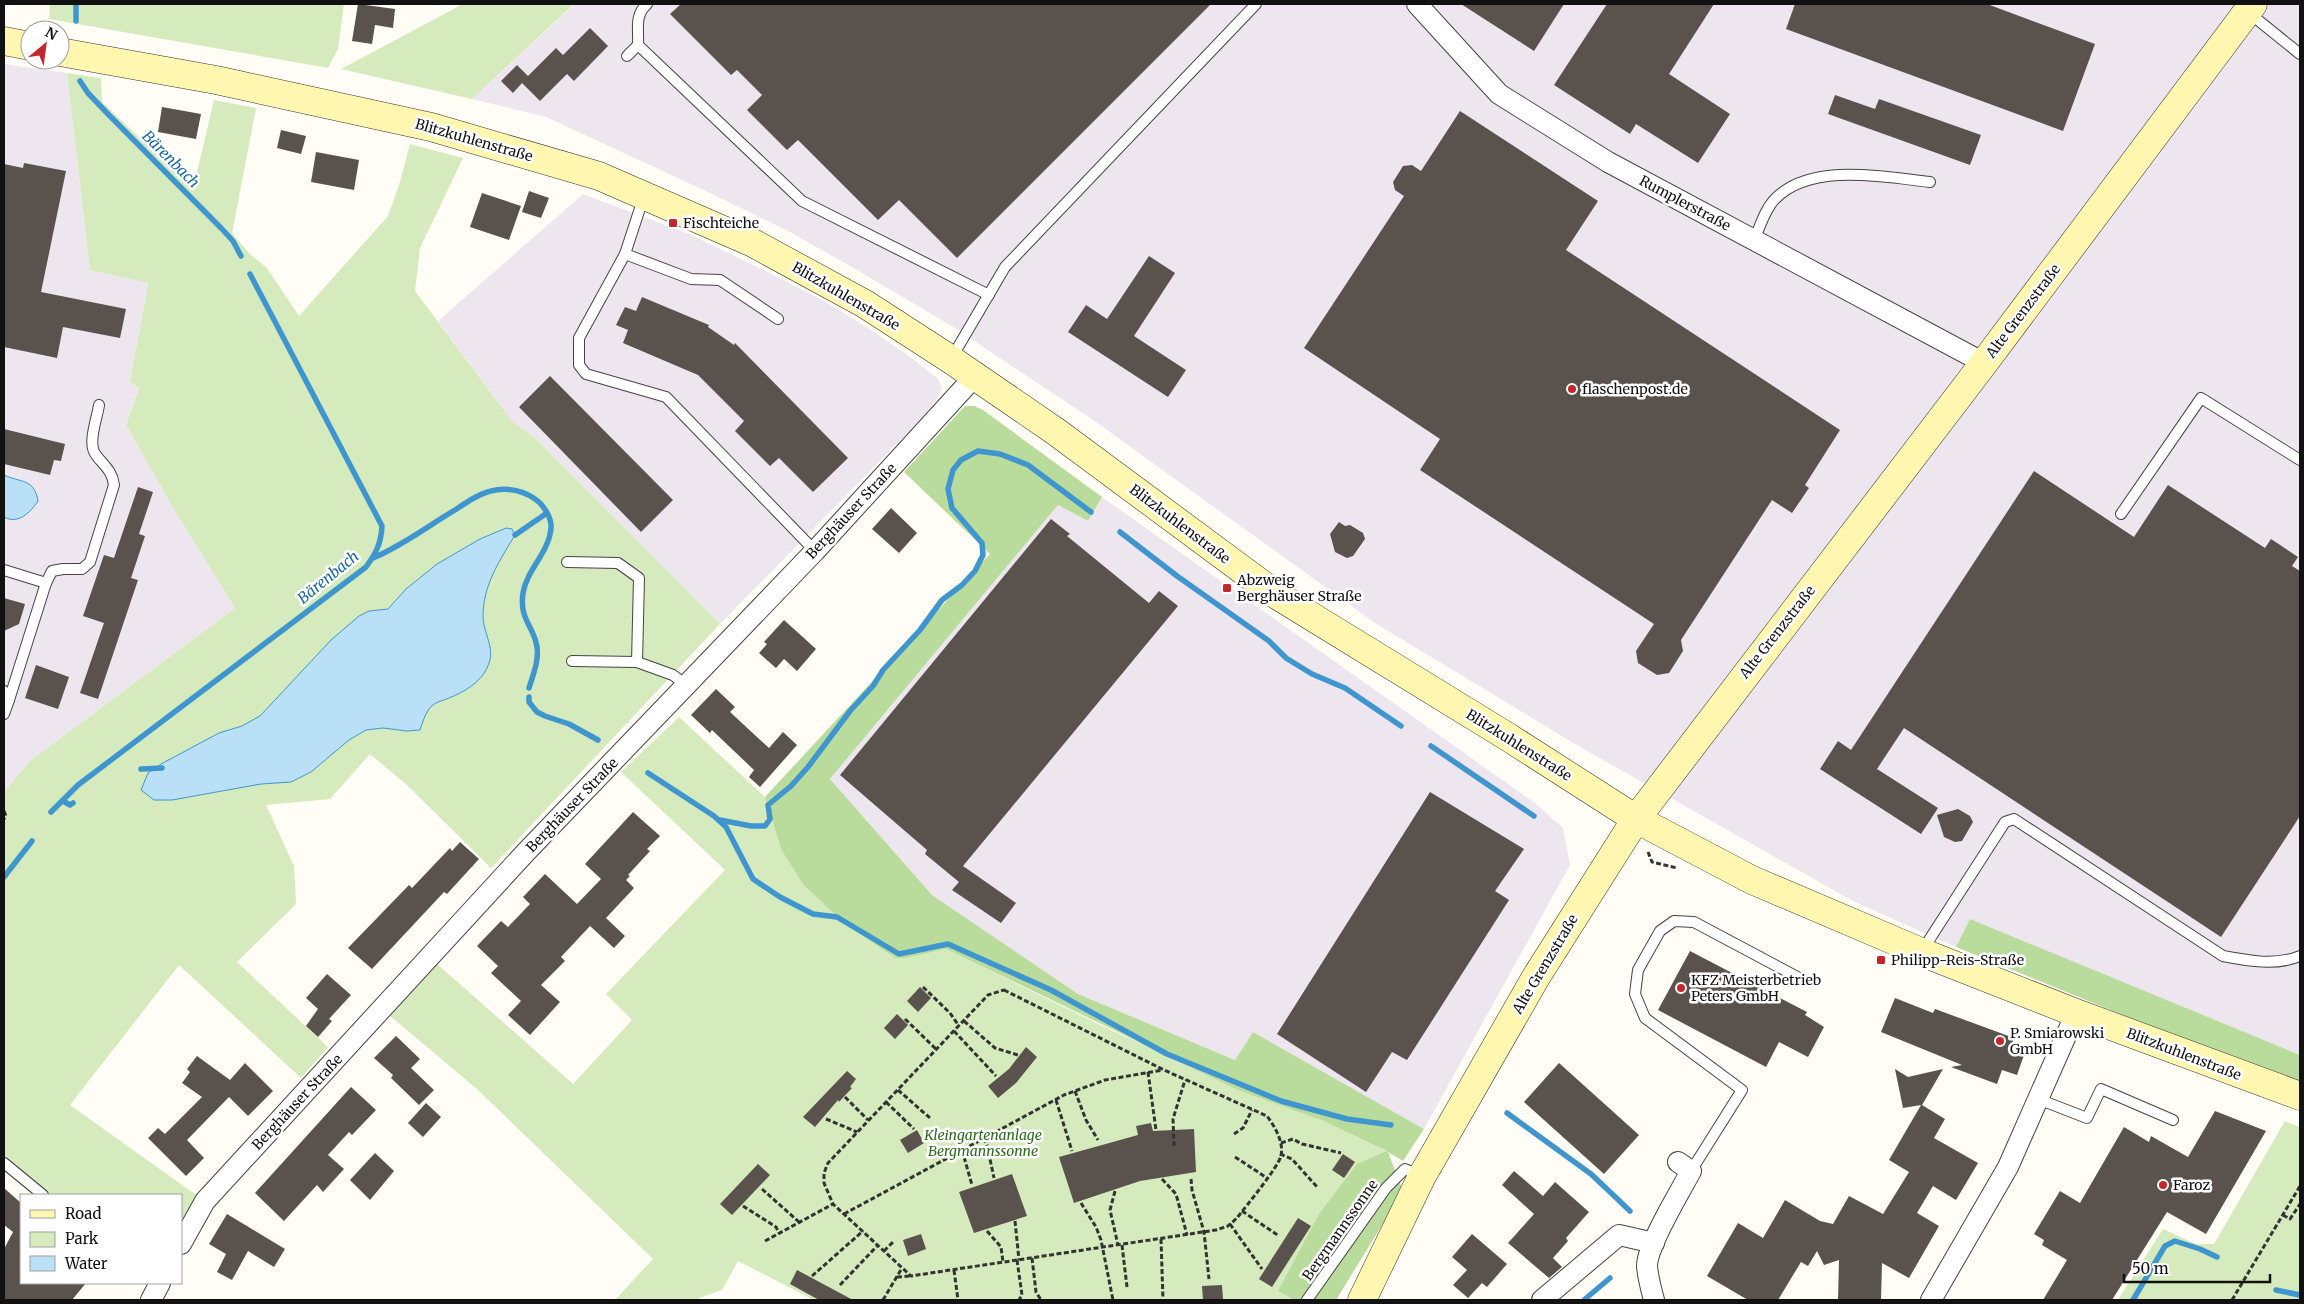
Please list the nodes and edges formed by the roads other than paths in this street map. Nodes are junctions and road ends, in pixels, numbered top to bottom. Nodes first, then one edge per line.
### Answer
1 (647, 4) edge
2 (1256, 4) edge
3 (1422, 6) edge
4 (2250, 7) edge
5 (4, 41) edge
6 (20, 44) edge
7 (638, 44) junction
8 (70, 54) edge
9 (2300, 54) edge
10 (627, 56) dead end
11 (1930, 182) dead end
12 (644, 195) junction
13 (1754, 240) junction
14 (625, 254) junction
15 (989, 295) junction
16 (778, 319) dead end
17 (950, 359) junction
18 (1984, 363) junction
19 (975, 376) junction
20 (99, 405) dead end
21 (2300, 460) edge
22 (2121, 514) dead end
23 (815, 551) junction
24 (567, 562) dead end
25 (4, 570) edge
26 (46, 584) junction
27 (572, 661) dead end
28 (637, 662) junction
29 (687, 686) junction
30 (6, 695) edge
31 (4, 714) edge
32 (1636, 819) junction
33 (1921, 952) junction
34 (2300, 956) edge
35 (1803, 980) dead end
36 (2076, 1013) junction
37 (2300, 1096) edge
38 (2038, 1099) junction
39 (2173, 1120) dead end
40 (4, 1163) edge
41 (1684, 1166) joint
42 (1422, 1176) junction
43 (42, 1194) edge
44 (182, 1242) edge
45 (1654, 1243) junction
46 (1307, 1300) edge
47 (1362, 1300) edge
48 (1542, 1300) edge
49 (1654, 1300) edge
50 (1931, 1300) edge

1 - 7 lane
2 - 15 lane
3 - 13 street, Rumplerstraße
4 - 9 lane
4 - 18 main road, Alte Grenzstraße
5 - 6 main road
7 - 10 lane
7 - 15 lane
8 - 12 main road, Blitzkuhlenstraße
11 - 13 lane
12 - 14 lane
12 - 17 main road, Blitzkuhlenstraße
13 - 18 street, Rumplerstraße
14 - 16 lane
14 - 23 lane
15 - 17 lane
17 - 19 main road, Blitzkuhlenstraße
18 - 32 main road, Alte Grenzstraße
19 - 23 street, Berghäuser Straße
19 - 32 main road, Blitzkuhlenstraße
20 - 26 lane
21 - 22 lane
23 - 29 street, Berghäuser Straße
24 - 28 lane
25 - 26 lane
26 - 30 lane
27 - 28 lane
28 - 29 lane
29 - 44 street, Berghäuser Straße
30 - 31 lane
32 - 33 main road, Blitzkuhlenstraße
32 - 42 main road, Alte Grenzstraße
33 - 34 lane
33 - 36 main road, Blitzkuhlenstraße
35 - 41 lane
36 - 37 main road, Blitzkuhlenstraße
36 - 38 street
38 - 39 lane
38 - 50 street
40 - 43 lane
41 - 45 street
42 - 46 lane, Bergmannssonne
42 - 47 main road, Alte Grenzstraße
45 - 48 street
45 - 49 street

